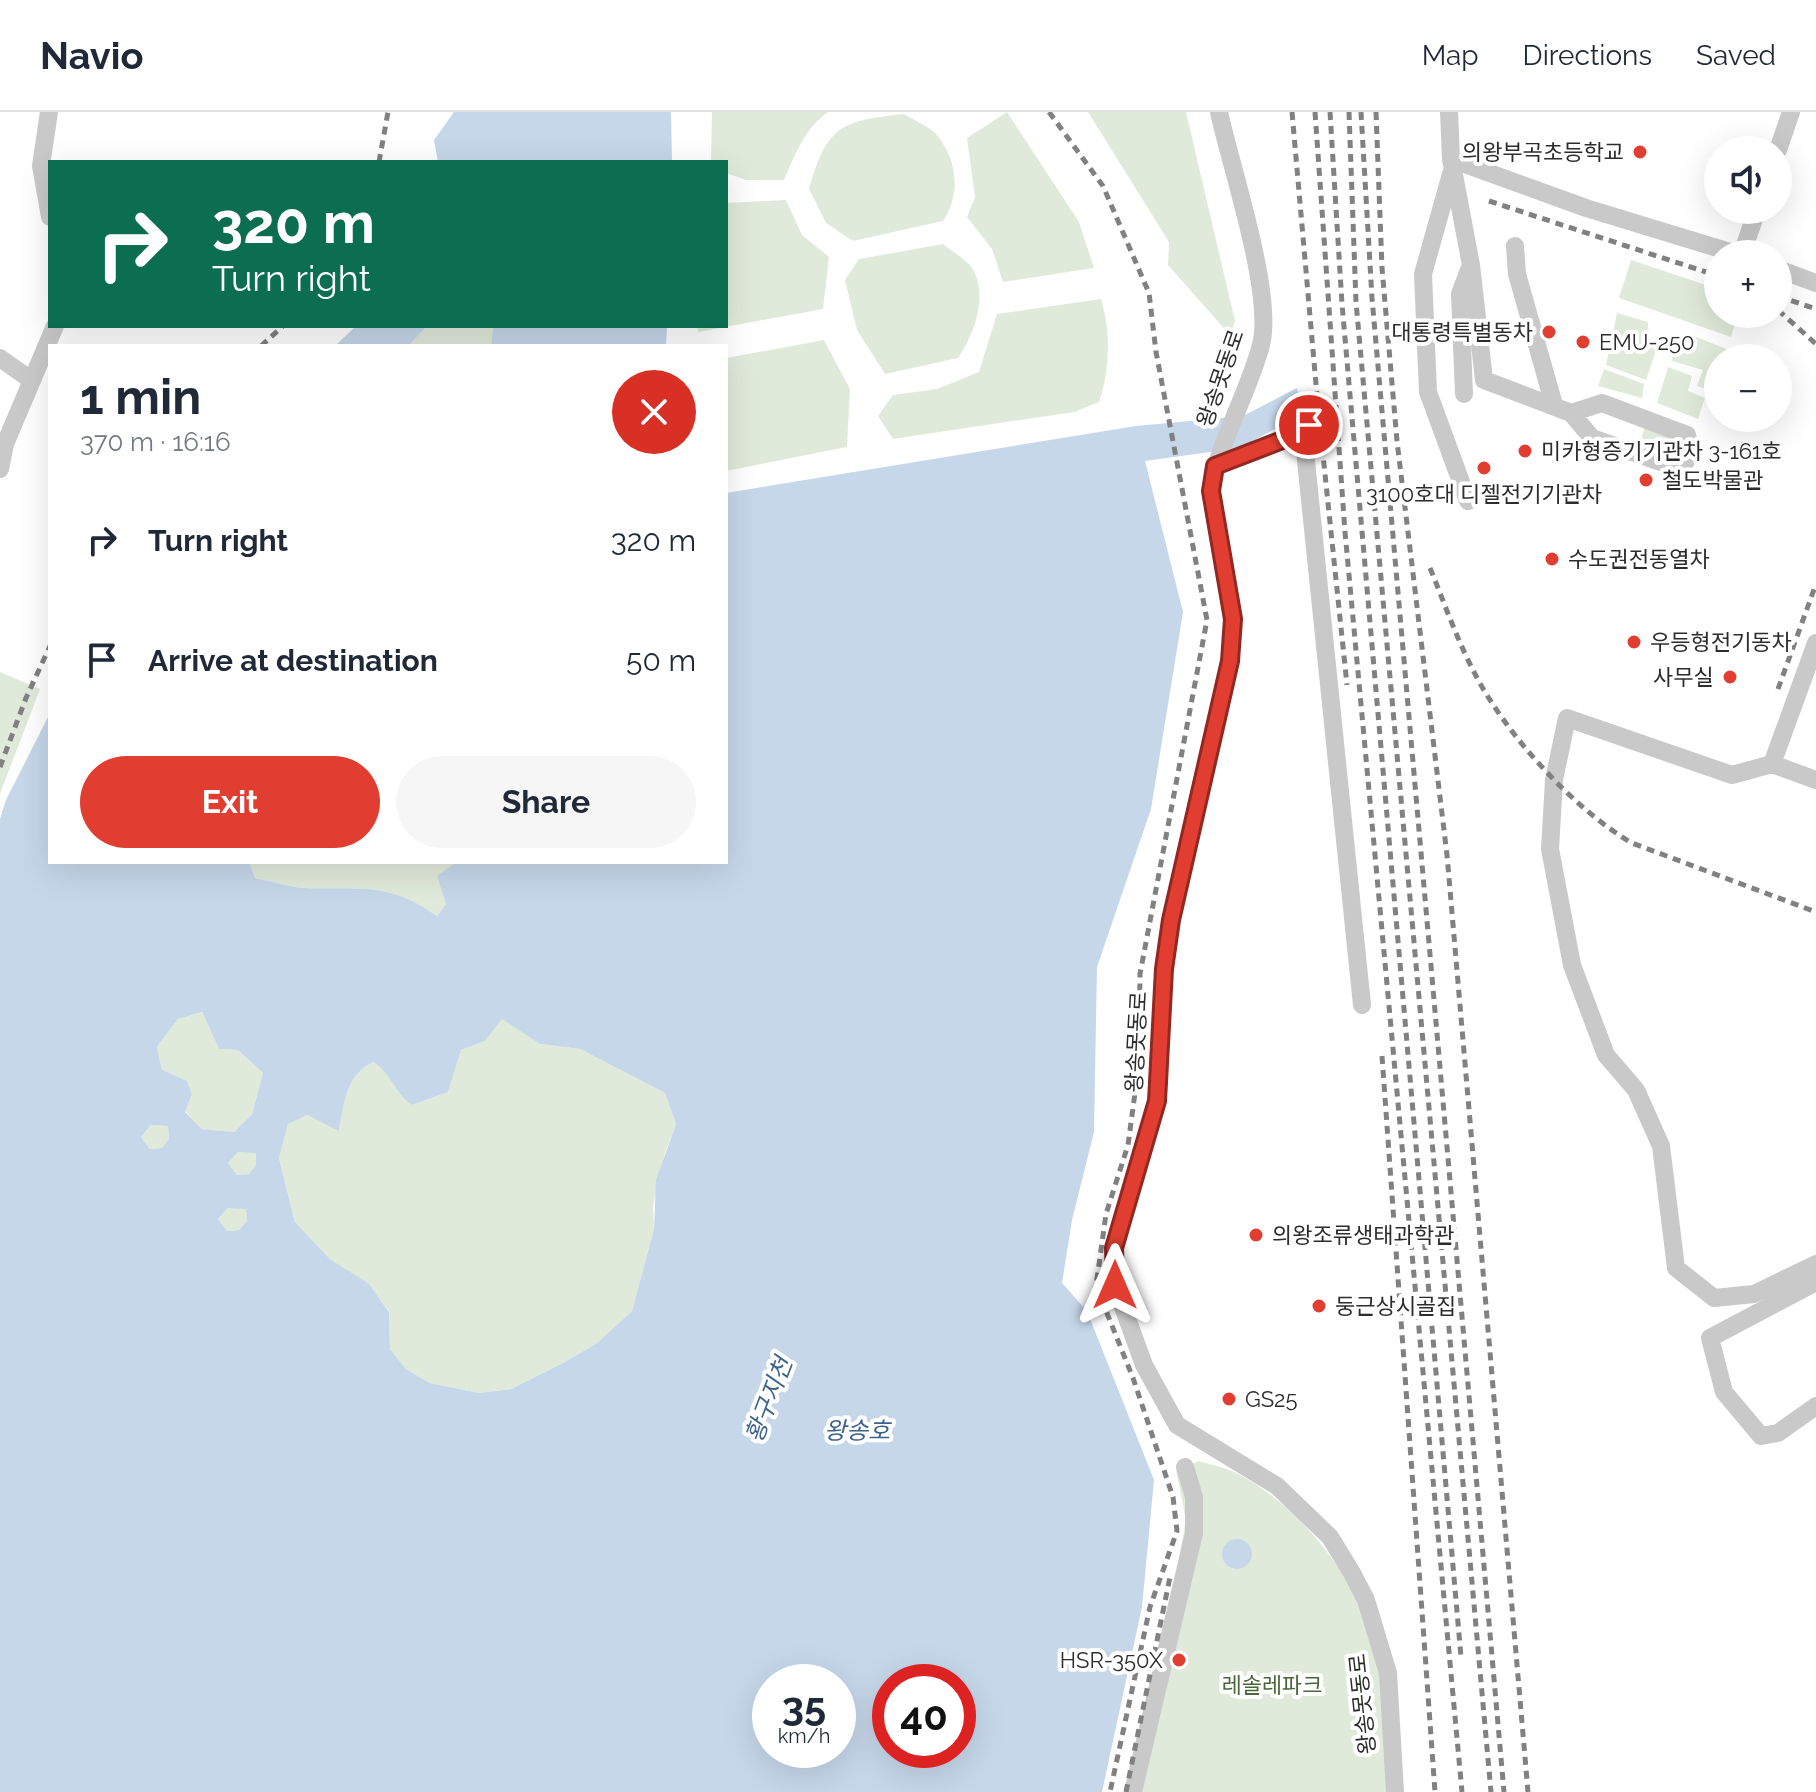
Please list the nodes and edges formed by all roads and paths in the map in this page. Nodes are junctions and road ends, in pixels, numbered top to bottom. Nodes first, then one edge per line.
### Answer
1 (49, 112) edge
2 (1219, 112) edge
3 (1449, 112) edge
4 (1791, 112) edge
5 (1783, 136) edge
6 (1451, 159) junction
7 (48, 206) edge
8 (1704, 243) edge
9 (1515, 246) dead end
10 (1471, 265) junction
11 (1792, 274) edge
12 (1816, 283) edge
13 (54, 328) edge
14 (0, 358) edge
15 (31, 380) junction
16 (1464, 394) dead end
17 (1563, 409) junction
18 (1217, 461) junction
19 (0, 469) edge
20 (1468, 501) dead end
21 (1816, 643) edge
22 (1772, 764) junction
23 (1816, 780) edge
24 (1362, 1005) dead end
25 (1816, 1264) edge
26 (1816, 1282) edge
27 (1816, 1406) edge
28 (1185, 1467) dead end
29 (1133, 1792) edge
30 (1395, 1792) edge

1 - 7 street
2 - 18 street, 왕송못동로
3 - 6 street
4 - 5 street
6 - 8 street
6 - 10 street
6 - 20 street
9 - 17 street
10 - 16 street
10 - 17 street
11 - 12 street
13 - 15 street
14 - 15 street
15 - 19 street
17 - 17 street
18 - 24 street
18 - 30 street, 왕송못동로
21 - 22 street
22 - 23 street
22 - 25 street
26 - 27 street
28 - 29 street

